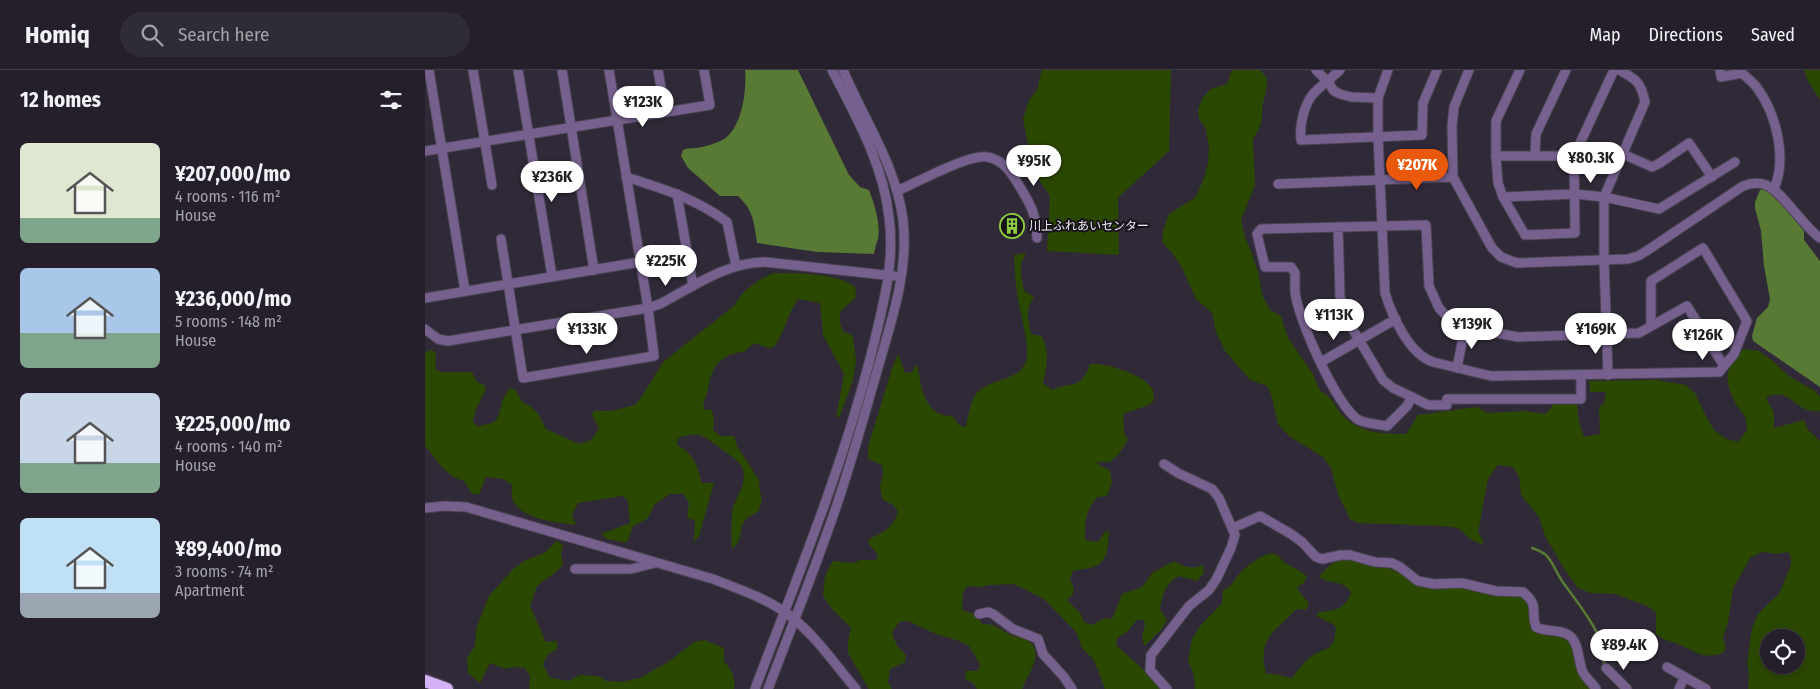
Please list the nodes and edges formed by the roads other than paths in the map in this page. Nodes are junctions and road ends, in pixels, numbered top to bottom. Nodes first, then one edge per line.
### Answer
1 (429, 70) edge
2 (473, 70) edge
3 (519, 70) edge
4 (562, 70) edge
5 (609, 70) edge
6 (658, 70) edge
7 (704, 70) edge
8 (832, 70) edge
9 (843, 70) edge
10 (1316, 70) edge
11 (1340, 70) edge
12 (1388, 70) edge
13 (1437, 70) edge
14 (1469, 70) edge
15 (1521, 70) edge
16 (1566, 70) edge
17 (1614, 70) edge
18 (1619, 70) edge
19 (1720, 70) edge
20 (1328, 82) junction
21 (1378, 98) junction
22 (665, 112) junction
23 (617, 120) junction
24 (571, 127) junction
25 (529, 134) junction
26 (1378, 136) junction
27 (485, 141) junction
28 (441, 149) junction
29 (425, 151) edge
30 (1623, 154) junction
31 (1535, 155) junction
32 (1496, 156) junction
33 (1574, 156) junction
34 (1735, 162) dead end
35 (1712, 176) junction
36 (626, 177) junction
37 (1453, 177) junction
38 (1380, 181) junction
39 (492, 184) dead end
40 (1278, 184) dead end
41 (1775, 190) junction
42 (897, 191) junction
43 (677, 194) junction
44 (1575, 194) junction
45 (1503, 197) junction
46 (1604, 197) junction
47 (1381, 226) junction
48 (1338, 227) junction
49 (1037, 238) dead end
50 (1820, 238) edge
51 (501, 239) dead end
52 (1604, 260) junction
53 (640, 262) junction
54 (735, 266) junction
55 (595, 270) junction
56 (889, 275) junction
57 (553, 276) junction
58 (901, 276) junction
59 (508, 283) junction
60 (693, 286) junction
61 (465, 291) junction
62 (425, 298) edge
63 (647, 308) junction
64 (1396, 319) junction
65 (1651, 325) junction
66 (1465, 328) junction
67 (425, 329) edge
68 (515, 330) junction
69 (1607, 334) junction
70 (1359, 341) junction
71 (1321, 362) junction
72 (1724, 366) junction
73 (1457, 368) junction
74 (1581, 375) junction
75 (1608, 375) junction
76 (1412, 397) junction
77 (1164, 464) dead end
78 (425, 508) edge
79 (1233, 528) junction
80 (655, 563) junction
81 (575, 570) dead end
82 (784, 611) junction
83 (979, 614) dead end
84 (795, 619) junction
85 (1667, 667) dead end
86 (1606, 668) dead end
87 (1685, 678) junction
88 (425, 680) edge
89 (447, 689) edge
90 (755, 689) edge
91 (768, 689) edge
92 (856, 689) edge
93 (1072, 689) edge
94 (1167, 689) edge
95 (1596, 689) edge
96 (1627, 689) edge
97 (1679, 689) edge
98 (1706, 689) edge

1 - 28 street
2 - 27 street
3 - 25 street
4 - 24 street
5 - 23 street
6 - 22 street
7 - 22 street
8 - 56 street
9 - 42 street
10 - 20 street
11 - 20 street
12 - 21 street
13 - 26 street
14 - 37 street
15 - 32 street
16 - 31 street
17 - 33 street
18 - 30 street
19 - 41 street
20 - 21 street
20 - 26 street
21 - 26 street
22 - 23 street
23 - 24 street
23 - 36 street
24 - 25 street
24 - 55 street
25 - 27 street
25 - 57 street
26 - 38 street
27 - 28 street
27 - 39 street
28 - 29 street
28 - 61 street
30 - 35 street
30 - 46 street
31 - 32 street
31 - 33 street
32 - 45 street
33 - 44 street
34 - 35 street
35 - 46 street
36 - 43 street
36 - 53 street
37 - 38 street
37 - 52 street
38 - 40 street
38 - 47 street
41 - 50 street
41 - 52 street
42 - 49 street
42 - 58 street
43 - 54 street
43 - 60 street
44 - 45 street
44 - 45 street
44 - 46 street
46 - 52 street
47 - 48 street
47 - 64 street
47 - 66 street
48 - 70 street
48 - 71 street
51 - 59 street
52 - 69 street
53 - 55 street
53 - 63 street
54 - 56 street
54 - 60 street
55 - 57 street
56 - 58 street
56 - 82 street
57 - 59 street
58 - 84 street
59 - 61 street
59 - 68 street
60 - 63 street
61 - 62 street
63 - 68 street
63 - 68 street
64 - 70 street
64 - 73 street
65 - 69 street
65 - 72 street
65 - 72 street
66 - 69 street
66 - 73 street
67 - 68 street
69 - 75 street
70 - 71 street
70 - 76 street
71 - 76 street
72 - 75 street
73 - 74 street
74 - 75 street
74 - 76 street
77 - 79 street
78 - 80 street
79 - 94 street
79 - 95 street
80 - 81 street
80 - 82 street
82 - 84 street
82 - 90 street
83 - 93 street
84 - 91 street
84 - 92 street
85 - 87 street
86 - 96 street
87 - 97 street
87 - 98 street
88 - 89 highway

